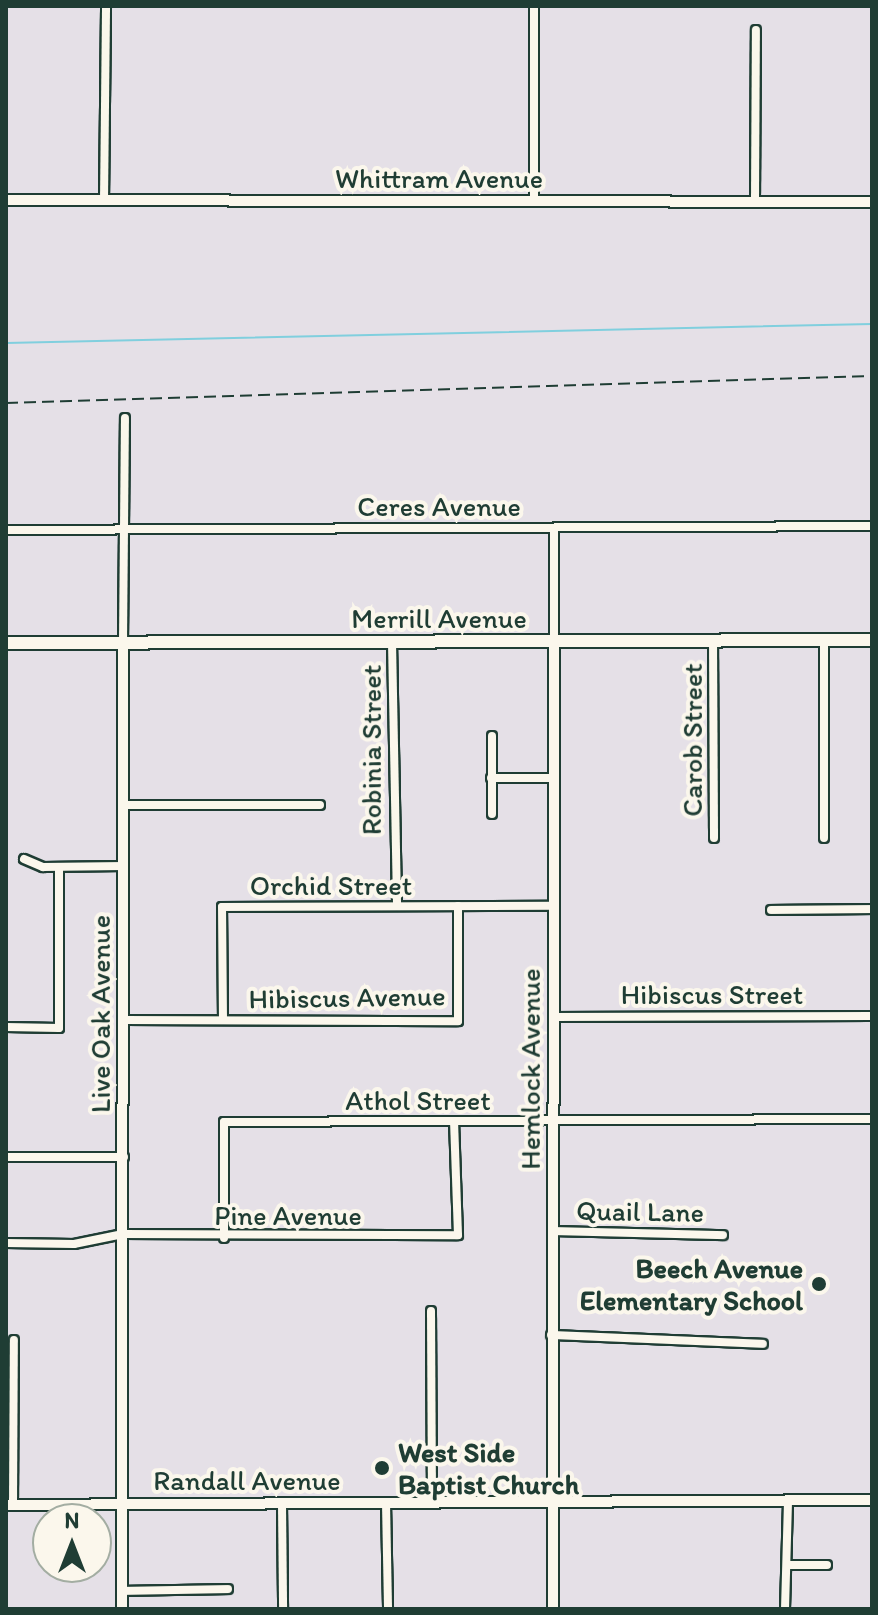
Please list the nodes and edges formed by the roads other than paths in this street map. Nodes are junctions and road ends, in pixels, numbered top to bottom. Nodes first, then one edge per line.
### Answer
1 (106, 6) edge
2 (534, 6) edge
3 (756, 30) dead end
4 (6, 200) edge
5 (104, 201) junction
6 (534, 202) junction
7 (755, 202) junction
8 (872, 202) edge
9 (125, 418) dead end
10 (872, 526) edge
11 (554, 528) junction
12 (124, 529) junction
13 (6, 530) edge
14 (872, 640) edge
15 (554, 641) junction
16 (713, 641) junction
17 (824, 641) junction
18 (123, 642) junction
19 (392, 642) junction
20 (6, 643) edge
21 (492, 736) dead end
22 (491, 778) junction
23 (553, 778) junction
24 (125, 805) junction
25 (320, 805) dead end
26 (492, 814) dead end
27 (714, 838) dead end
28 (824, 838) dead end
29 (24, 859) dead end
30 (124, 866) junction
31 (59, 867) junction
32 (397, 906) junction
33 (458, 906) junction
34 (553, 906) junction
35 (872, 909) edge
36 (771, 910) dead end
37 (872, 1016) edge
38 (553, 1017) junction
39 (125, 1020) junction
40 (223, 1020) junction
41 (6, 1027) edge
42 (872, 1119) edge
43 (454, 1122) junction
44 (553, 1123) junction
45 (6, 1157) edge
46 (124, 1157) junction
47 (556, 1231) junction
48 (123, 1234) junction
49 (723, 1235) dead end
50 (224, 1238) junction
51 (6, 1243) edge
52 (431, 1311) dead end
53 (551, 1335) junction
54 (14, 1340) dead end
55 (763, 1344) dead end
56 (872, 1500) edge
57 (788, 1501) junction
58 (554, 1502) junction
59 (386, 1503) junction
60 (432, 1503) junction
61 (10, 1504) edge
62 (122, 1505) junction
63 (282, 1505) junction
64 (787, 1565) junction
65 (827, 1565) dead end
66 (228, 1589) dead end
67 (122, 1591) junction
68 (122, 1609) edge
69 (283, 1609) edge
70 (388, 1609) edge
71 (553, 1609) edge
72 (785, 1609) edge

1 - 5 street
2 - 6 street
3 - 7 street
4 - 5 street, Whittram Avenue
5 - 6 street, Whittram Avenue
6 - 7 street, Whittram Avenue
7 - 8 street, Whittram Avenue
9 - 12 street, Live Oak Avenue
10 - 11 street, Ceres Avenue
11 - 12 street, Ceres Avenue
11 - 15 street, Hemlock Avenue
12 - 13 street, Ceres Avenue
12 - 18 street, Live Oak Avenue
14 - 17 main road, Merrill Avenue
15 - 16 main road, Merrill Avenue
15 - 19 main road, Merrill Avenue
15 - 23 street, Hemlock Avenue
16 - 17 main road, Merrill Avenue
16 - 27 street, Carob Street
17 - 28 street
18 - 19 main road, Merrill Avenue
18 - 20 main road, Merrill Avenue
18 - 24 street, Live Oak Avenue
19 - 32 street, Robinia Street
21 - 22 street
22 - 23 street
22 - 26 street
23 - 34 street, Hemlock Avenue
24 - 25 street
24 - 30 street, Live Oak Avenue
29 - 31 street
30 - 31 street
30 - 39 street, Live Oak Avenue
31 - 41 street
32 - 33 street, Orchid Street
32 - 40 street, Orchid Street
33 - 34 street, Orchid Street
33 - 40 street, Hibiscus Avenue
34 - 38 street, Hemlock Avenue
35 - 36 street
37 - 38 street, Hibiscus Street
38 - 44 street, Hemlock Avenue
39 - 40 street, Hibiscus Avenue
39 - 46 street, Live Oak Avenue
42 - 44 street, Athol Street
43 - 44 street, Athol Street
43 - 50 street, Athol Street
43 - 50 street, Pine Avenue
44 - 47 street, Hemlock Avenue
45 - 46 street
46 - 48 street, Live Oak Avenue
47 - 49 street, Quail Lane
47 - 53 street, Hemlock Avenue
48 - 50 street, Pine Avenue
48 - 51 street, Pine Avenue
48 - 62 street, Live Oak Avenue
52 - 60 street
53 - 55 street
53 - 58 street, Hemlock Avenue
54 - 61 street
56 - 57 street, Randall Avenue
57 - 58 street, Randall Avenue
57 - 64 street
58 - 60 street, Randall Avenue
58 - 71 street, Hemlock Avenue
59 - 60 street, Randall Avenue
59 - 63 street, Randall Avenue
59 - 70 street
61 - 62 street, Randall Avenue
62 - 63 street, Randall Avenue
62 - 67 street, Live Oak Avenue
63 - 69 street
64 - 65 street
64 - 72 street
66 - 67 street
67 - 68 street, Live Oak Avenue

